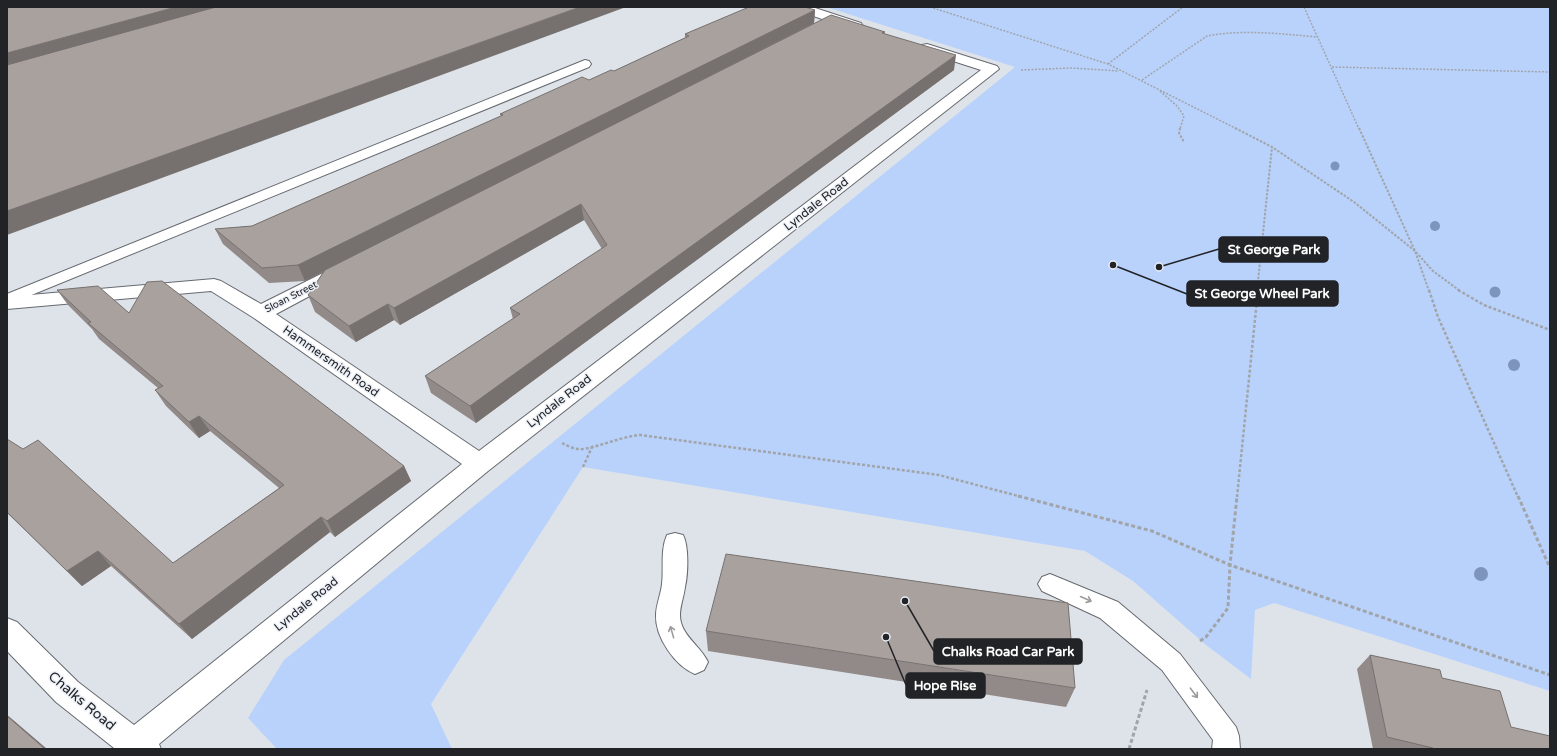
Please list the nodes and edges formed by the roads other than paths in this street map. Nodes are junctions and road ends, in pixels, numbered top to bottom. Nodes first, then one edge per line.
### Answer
1 (800, 7) edge
2 (834, 19) junction
3 (865, 29) edge
4 (813, 30) edge
5 (917, 45) edge
6 (586, 64) dead end
7 (353, 266) edge
8 (7, 301) edge
9 (261, 313) junction
10 (479, 464) junction
11 (675, 542) dead end
12 (1050, 584) dead end
13 (7, 631) edge
14 (695, 662) dead end
15 (136, 747) edge
16 (1226, 749) edge

1 - 2 street
2 - 3 street
2 - 4 street
5 - 10 street, Lyndale Road
6 - 8 lane
7 - 9 street, Sloan Street
8 - 9 street, Hammersmith Road
9 - 10 street, Hammersmith Road
10 - 15 street, Lyndale Road
14 -> 11 lane
12 -> 16 lane
13 - 15 street, Chalks Road

